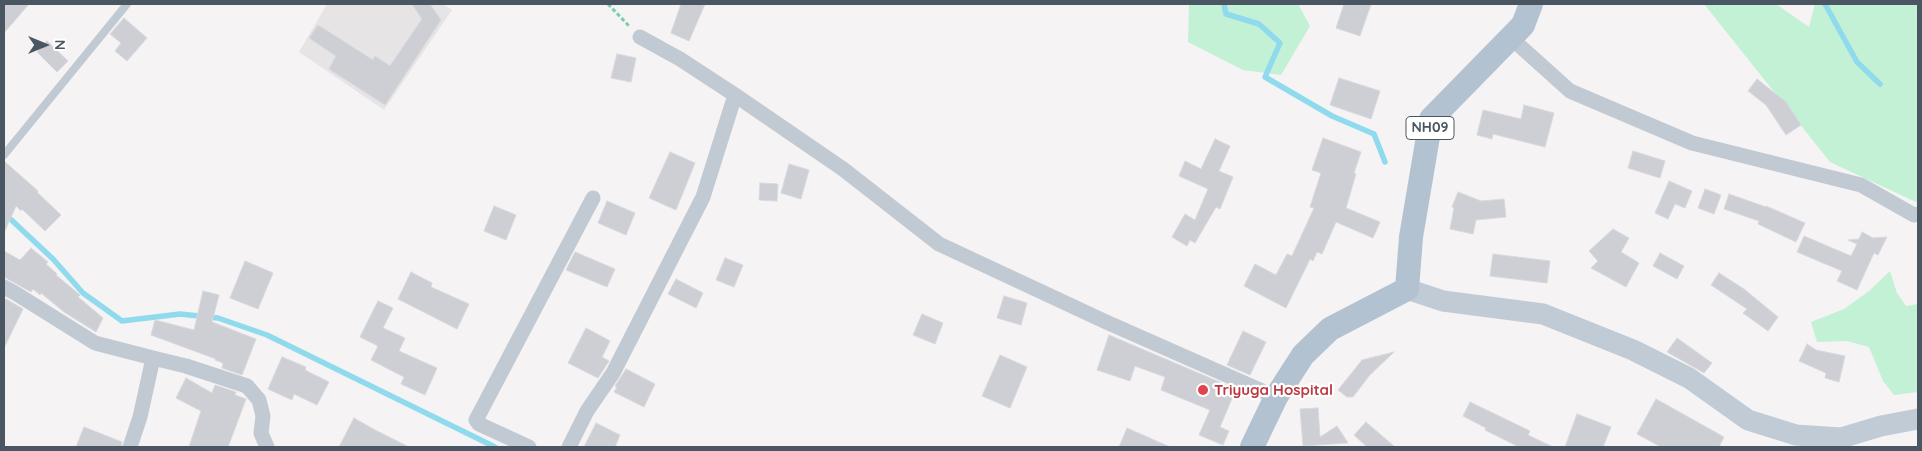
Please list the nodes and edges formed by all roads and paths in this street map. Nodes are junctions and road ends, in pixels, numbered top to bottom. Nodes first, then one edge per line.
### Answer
1 (128, 4) edge
2 (608, 4) edge
3 (1531, 4) edge
4 (640, 37) joint
5 (1511, 38) junction
6 (735, 95) junction
7 (4, 155) edge
8 (593, 198) dead end
9 (1918, 214) edge
10 (4, 288) edge
11 (1407, 289) junction
12 (153, 358) junction
13 (1276, 397) junction
14 (1918, 419) edge
15 (130, 447) edge
16 (267, 447) edge
17 (529, 447) edge
18 (570, 447) edge
19 (1252, 447) edge

1 - 7 lane
2 - 4 path
3 - 5 main road, NH09
4 - 6 street
5 - 9 street
5 - 11 main road, NH09
6 - 13 street
6 - 18 street
8 - 17 street
10 - 12 street
11 - 13 main road
11 - 14 main road
12 - 15 street
12 - 16 street
13 - 19 main road

